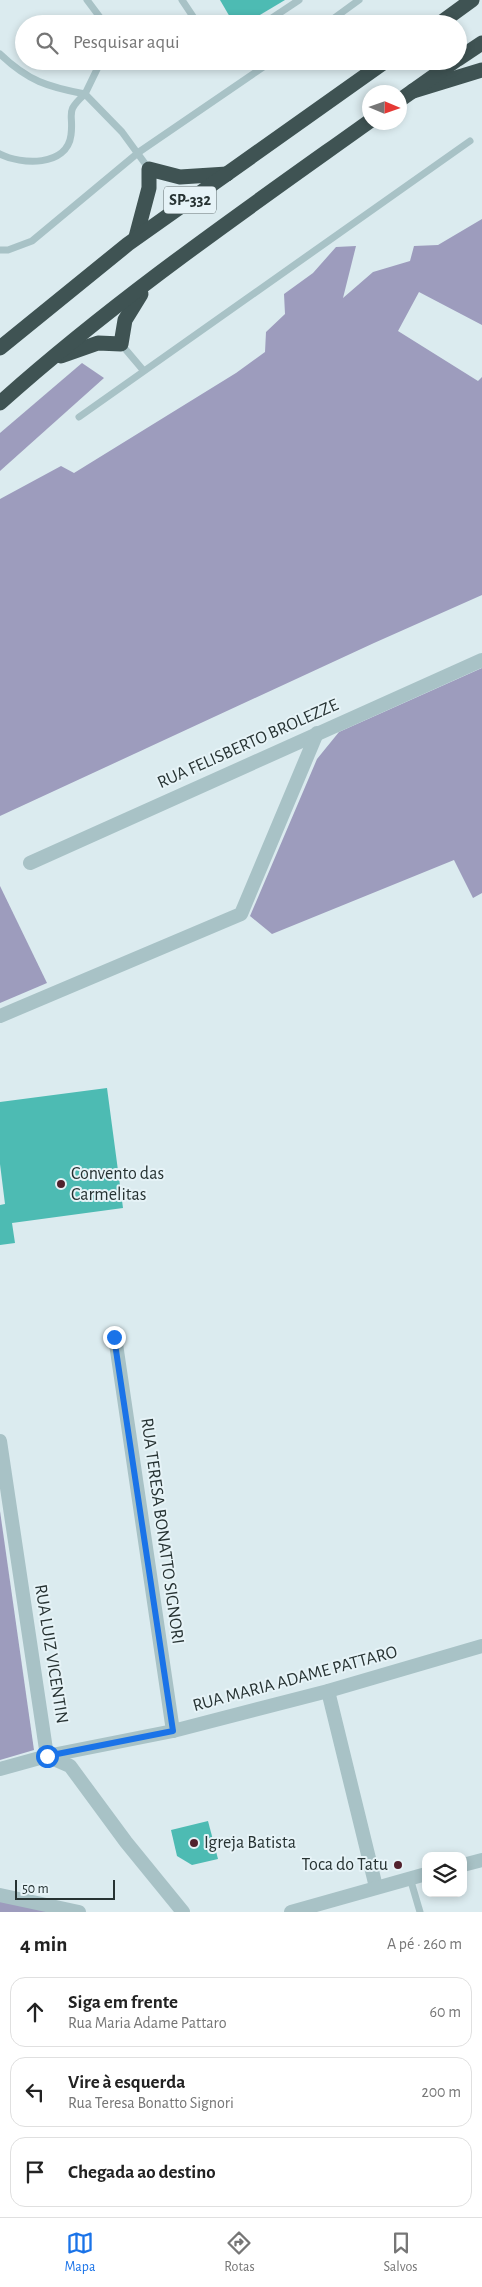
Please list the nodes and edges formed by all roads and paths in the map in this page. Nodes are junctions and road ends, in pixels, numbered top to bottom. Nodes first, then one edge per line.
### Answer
1 (87, 0) edge
2 (182, 0) edge
3 (299, 0) edge
4 (359, 0) edge
5 (454, 0) edge
6 (472, 0) edge
7 (98, 15) edge
8 (192, 15) edge
9 (276, 15) edge
10 (338, 15) edge
11 (445, 15) edge
12 (451, 15) edge
13 (482, 43) edge
14 (467, 53) edge
15 (0, 54) edge
16 (15, 66) edge
17 (21, 70) edge
18 (97, 70) edge
19 (259, 70) edge
20 (373, 70) edge
21 (443, 70) edge
22 (482, 70) edge
23 (413, 91) junction
24 (85, 94) junction
25 (407, 95) edge
26 (362, 128) edge
27 (470, 141) dead end
28 (138, 152) junction
29 (0, 154) edge
30 (149, 169) junction
31 (227, 174) junction
32 (136, 238) junction
33 (0, 250) edge
34 (151, 281) junction
35 (121, 344) junction
36 (0, 348) edge
37 (46, 362) junction
38 (142, 370) junction
39 (0, 403) edge
40 (79, 417) dead end
41 (482, 660) edge
42 (317, 733) junction
43 (30, 863) dead end
44 (0, 1016) edge
45 (114, 1337) dead end
46 (0, 1441) edge
47 (482, 1646) edge
48 (328, 1691) junction
49 (173, 1731) junction
50 (47, 1756) junction
51 (0, 1769) edge
52 (482, 1860) edge
53 (467, 1863) edge
54 (422, 1875) edge
55 (410, 1878) junction
56 (376, 1887) junction
57 (0, 1895) edge
58 (323, 1908) edge
59 (79, 1912) edge
60 (182, 1912) edge
61 (291, 1912) edge
62 (420, 1912) edge

1 - 7 lane
2 - 8 lane
3 - 9 lane
4 - 10 lane
5 - 11 highway
6 - 12 highway
13 - 14 highway
15 - 16 lane
17 - 24 lane
18 - 24 lane
19 - 28 lane
20 - 31 highway, SP-332
21 - 23 highway
22 - 23 highway
23 - 25 highway
24 - 28 lane
24 - 29 lane
26 - 34 highway, SP-332
27 - 38 lane
28 - 30 lane
28 - 33 lane
30 - 31 highway
30 - 32 highway
31 - 32 highway, SP-332
32 - 36 highway, SP-332
34 - 35 highway
34 - 37 highway, SP-332
35 - 37 highway
35 - 38 lane
37 - 39 highway, SP-332
38 - 40 lane
41 - 42 street, RUA FELISBERTO BROLEZZE
42 - 43 street, RUA FELISBERTO BROLEZZE
42 - 44 street
45 - 49 street, RUA TERESA BONATTO SIGNORI
46 - 50 street, RUA LUIZ VICENTIN
47 - 48 street, RUA MARIA ADAME PATTARO
48 - 49 street, RUA MARIA ADAME PATTARO
48 - 56 street
49 - 50 street, RUA MARIA ADAME PATTARO
50 - 51 street, RUA MARIA ADAME PATTARO
50 - 60 street
52 - 53 street
54 - 55 street
55 - 56 street
55 - 62 lane
56 - 58 street
57 - 59 street
58 - 61 street

